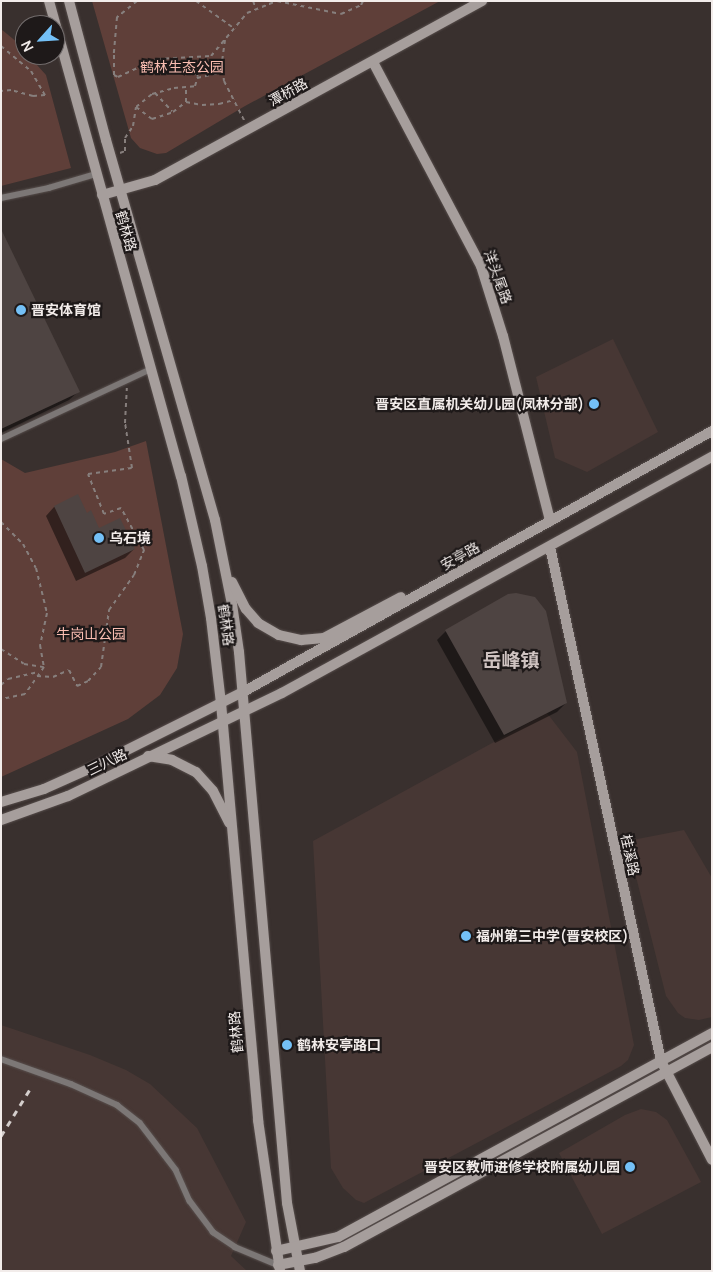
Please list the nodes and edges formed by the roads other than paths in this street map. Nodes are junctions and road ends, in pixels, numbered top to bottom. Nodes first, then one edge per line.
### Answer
1 (49, 1) edge
2 (69, 1) edge
3 (482, 1) edge
4 (373, 62) junction
5 (96, 174) junction
6 (120, 189) junction
7 (102, 195) junction
8 (1, 198) edge
9 (151, 369) junction
10 (712, 431) edge
11 (1, 439) edge
12 (712, 457) edge
13 (550, 521) junction
14 (550, 547) junction
15 (226, 572) junction
16 (424, 592) junction
17 (243, 692) junction
18 (221, 702) junction
19 (244, 711) junction
20 (223, 721) junction
21 (148, 756) junction
22 (1, 802) edge
23 (1, 820) edge
24 (232, 833) junction
25 (712, 1034) edge
26 (712, 1047) edge
27 (1, 1059) edge
28 (661, 1061) junction
29 (665, 1072) junction
30 (712, 1160) edge
31 (295, 1248) junction
32 (276, 1251) junction
33 (299, 1266) edge
34 (279, 1268) edge

1 - 5 main road, 鹤林路
2 - 6 main road, 鹤林路
3 - 4 main road, 潭桥路
4 - 6 main road, 潭桥路
4 - 13 main road, 洋头尾路
5 - 7 main road, 鹤林路
5 - 8 lane
6 - 7 main road, 潭桥路
6 - 15 main road, 鹤林路
7 - 9 main road, 鹤林路
9 - 11 lane
9 - 18 main road, 鹤林路
10 - 13 main road, 安亭路
12 - 14 main road
13 - 16 main road, 安亭路
14 - 19 main road
14 - 28 main road, 桂溪路
15 - 16 main road
15 - 17 main road, 鹤林路
16 - 17 main road, 安亭路
17 - 18 main road, 安亭路
17 - 19 main road, 鹤林路
18 - 20 main road, 鹤林路
18 - 22 main road, 三八路
19 - 20 main road
19 - 31 main road, 鹤林路
20 - 21 main road, 三八路
20 - 24 main road, 鹤林路
21 - 23 main road, 三八路
21 - 24 main road
24 - 32 main road, 鹤林路
25 - 28 main road
26 - 29 main road
27 - 34 lane
28 - 29 main road, 桂溪路
28 - 31 main road
29 - 30 main road, 桂溪路
29 - 33 main road
31 - 32 main road
31 - 33 main road, 鹤林路
32 - 34 main road, 鹤林路
33 - 34 main road

